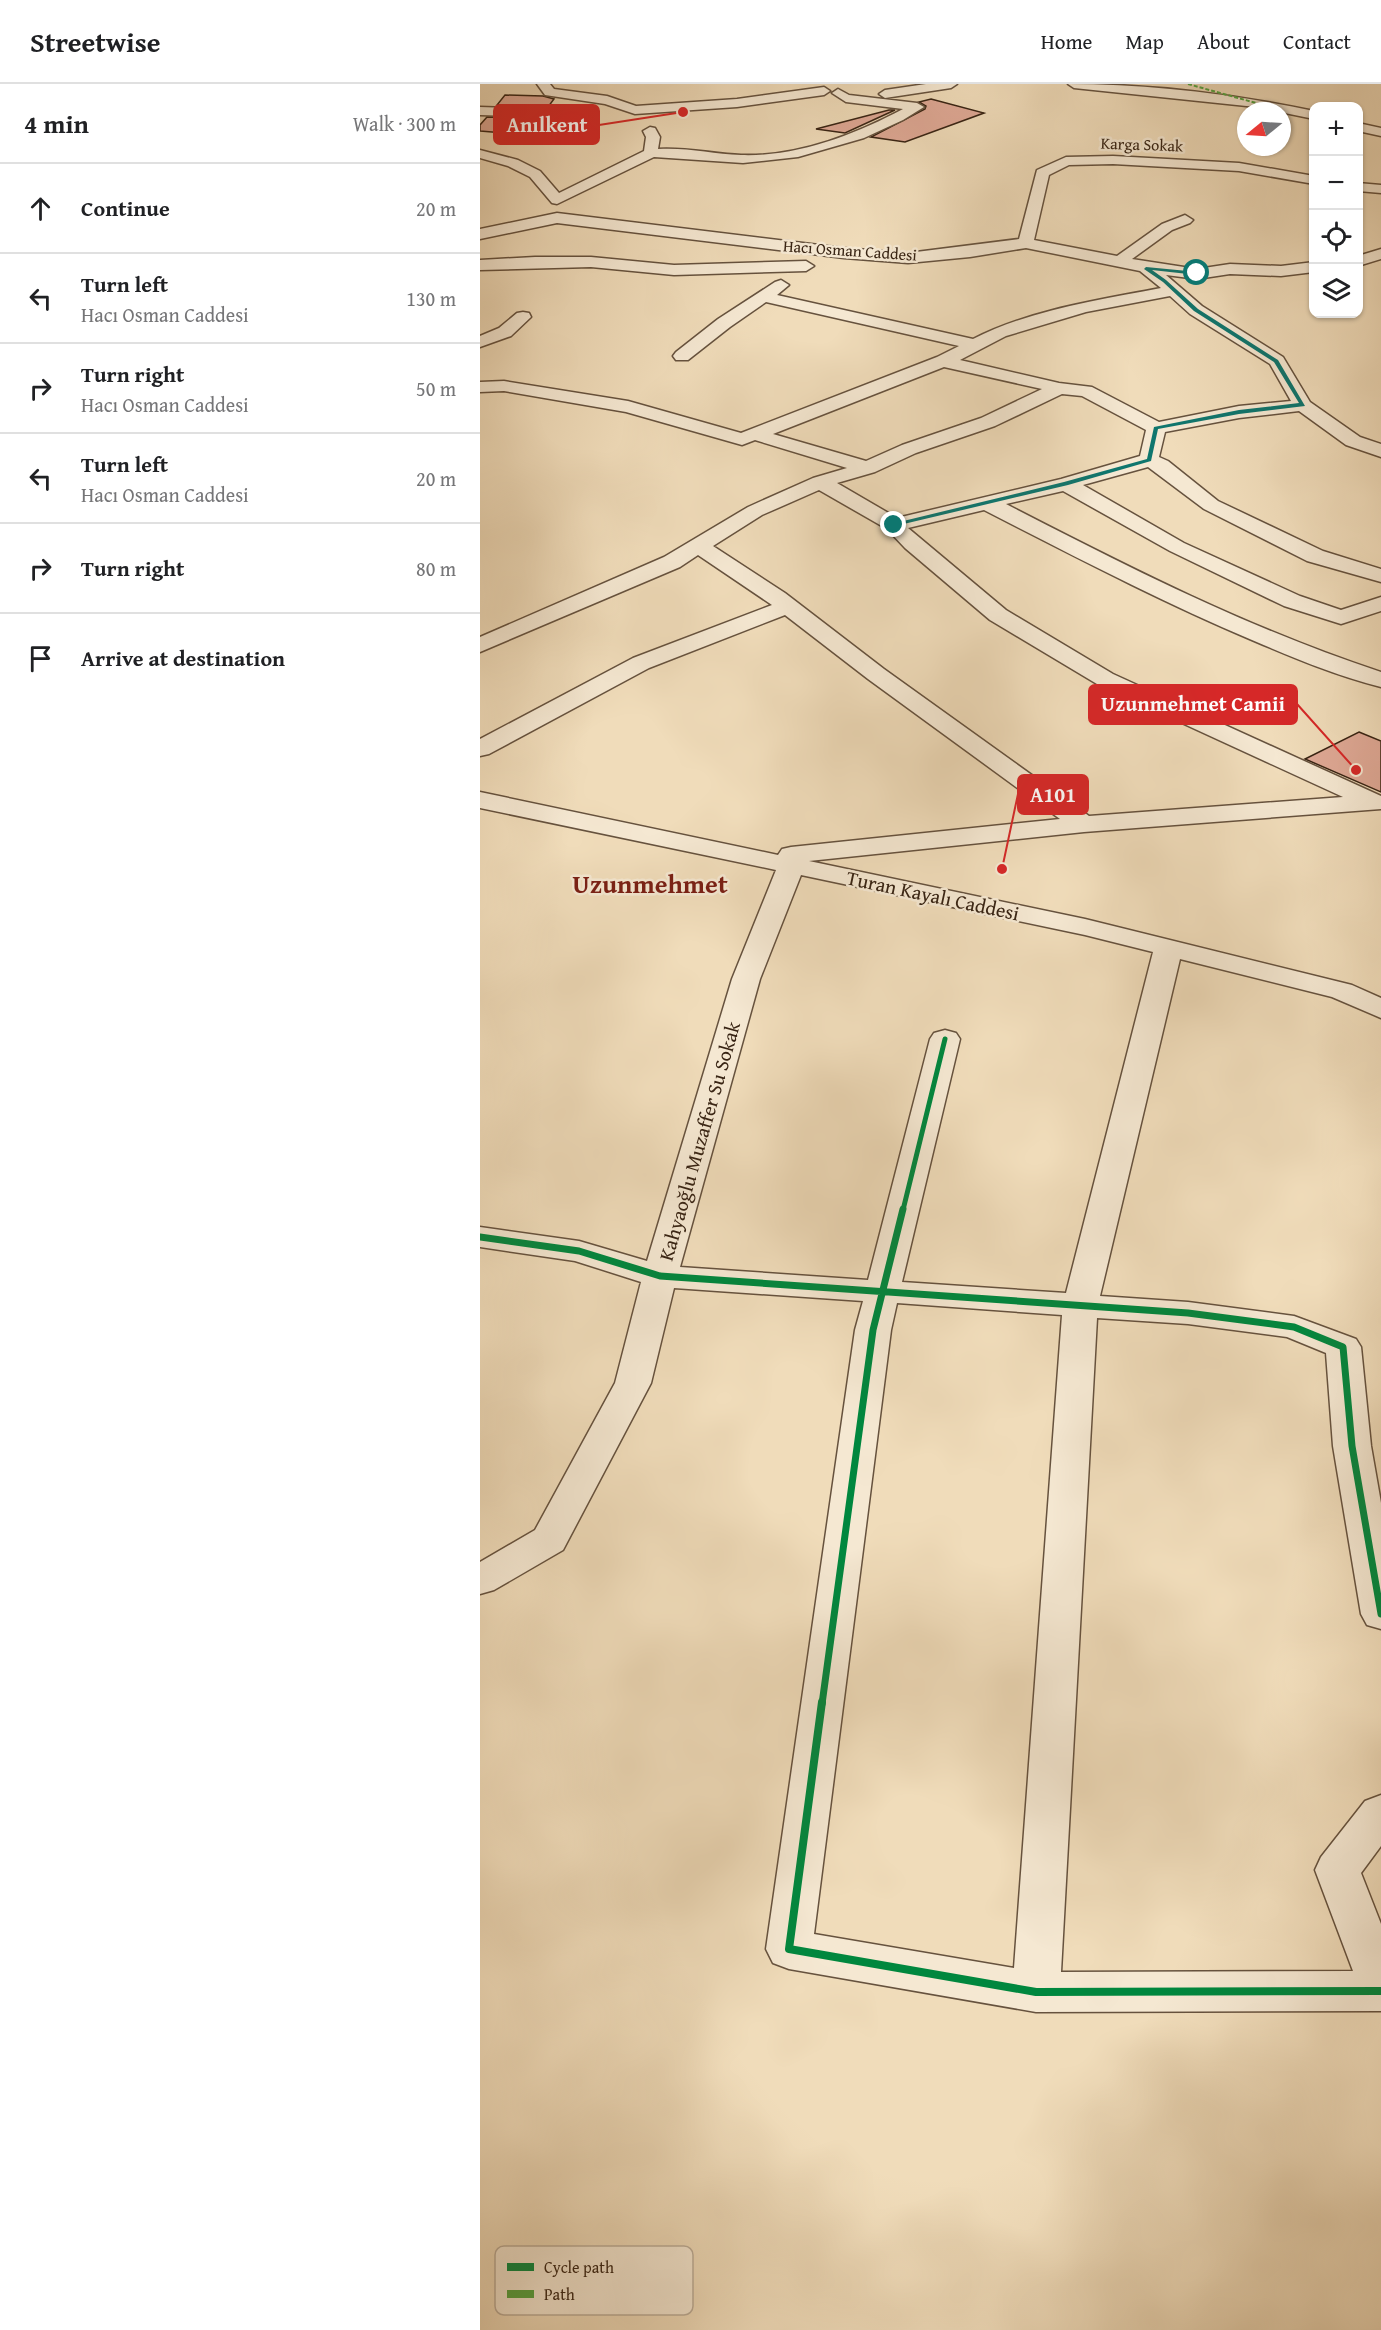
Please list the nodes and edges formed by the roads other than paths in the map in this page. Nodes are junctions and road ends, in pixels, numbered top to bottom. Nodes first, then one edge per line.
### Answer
1 (543, 84) edge
2 (810, 84) edge
3 (951, 84) edge
4 (1074, 84) edge
5 (831, 92) junction
6 (692, 95) dead end
7 (708, 106) junction
8 (635, 110) junction
9 (480, 111) edge
10 (1309, 114) edge
11 (1363, 128) edge
12 (1381, 132) edge
13 (651, 153) junction
14 (480, 154) edge
15 (1309, 179) edge
16 (1363, 187) edge
17 (1381, 189) edge
18 (557, 200) junction
19 (557, 218) junction
20 (1185, 220) dead end
21 (480, 234) edge
22 (1026, 243) junction
23 (844, 253) junction
24 (1381, 254) edge
25 (1363, 260) edge
26 (1120, 261) junction
27 (480, 265) edge
28 (806, 266) junction
29 (1309, 267) edge
30 (1146, 268) junction
31 (1173, 290) junction
32 (765, 297) junction
33 (523, 317) dead end
34 (480, 342) edge
35 (976, 345) junction
36 (682, 356) dead end
37 (943, 362) junction
38 (480, 387) edge
39 (1059, 388) junction
40 (1303, 405) junction
41 (1156, 428) junction
42 (754, 434) junction
43 (1381, 451) edge
44 (1149, 460) junction
45 (868, 468) junction
46 (820, 482) junction
47 (1066, 484) junction
48 (987, 503) junction
49 (894, 525) junction
50 (699, 546) junction
51 (1381, 576) edge
52 (1381, 604) edge
53 (788, 606) junction
54 (480, 645) edge
55 (1381, 680) edge
56 (480, 749) edge
57 (480, 800) edge
58 (1379, 803) edge
59 (1084, 824) junction
60 (777, 861) junction
61 (1168, 948) junction
62 (1381, 1010) edge
63 (945, 1039) dead end
64 (480, 1237) edge
65 (660, 1276) junction
66 (882, 1292) junction
67 (1080, 1307) junction
68 (1373, 1521) edge
69 (480, 1580) edge
70 (1381, 1614) edge
71 (1381, 1813) edge
72 (1381, 1983) edge
73 (1381, 1991) edge
74 (1036, 1992) junction

1 - 8 street
2 - 5 street
3 - 5 street
4 - 10 street
5 - 7 street
5 - 13 street
6 - 7 street
7 - 8 street
8 - 9 street
8 - 13 street
11 - 12 street
13 - 18 street
14 - 18 street
15 - 22 street, Karga Sokak
16 - 17 street
18 - 19 street
19 - 21 street, Hacı Osman Caddesi
19 - 23 street, Hacı Osman Caddesi
20 - 26 street
22 - 23 street, Hacı Osman Caddesi
22 - 26 street, Hacı Osman Caddesi
23 - 28 street
24 - 25 street
26 - 30 street, Hacı Osman Caddesi
27 - 28 street
28 - 32 street
29 - 30 street
30 - 31 street, Hacı Osman Caddesi
31 - 35 street
31 - 40 street, Hacı Osman Caddesi
32 - 35 street
32 - 36 street
33 - 34 street
35 - 37 street
37 - 39 street
37 - 42 street
38 - 42 street
39 - 41 street
39 - 45 street
40 - 41 street
40 - 43 street, Hacı Osman Caddesi
41 - 44 street
42 - 45 street
44 - 47 street
44 - 51 street
45 - 46 street
46 - 49 street
46 - 50 street
47 - 48 street
47 - 52 street
48 - 49 street
48 - 55 street
49 - 58 street
50 - 53 street
50 - 54 street
53 - 56 street
53 - 59 street
57 - 60 street, Turan Kayalı Caddesi
58 - 59 street
59 - 60 street
60 - 61 street, Turan Kayalı Caddesi
60 - 65 street, Kahyaoğlu Muzaffer Su Sokak
61 - 62 street, Turan Kayalı Caddesi
61 - 67 street
63 - 66 street
64 - 65 street
65 - 66 street
65 - 69 street, Kahyaoğlu Muzaffer Su Sokak
66 - 67 street
66 - 74 street
67 - 68 street
67 - 74 street
68 - 70 street
71 - 72 street
73 - 74 street

